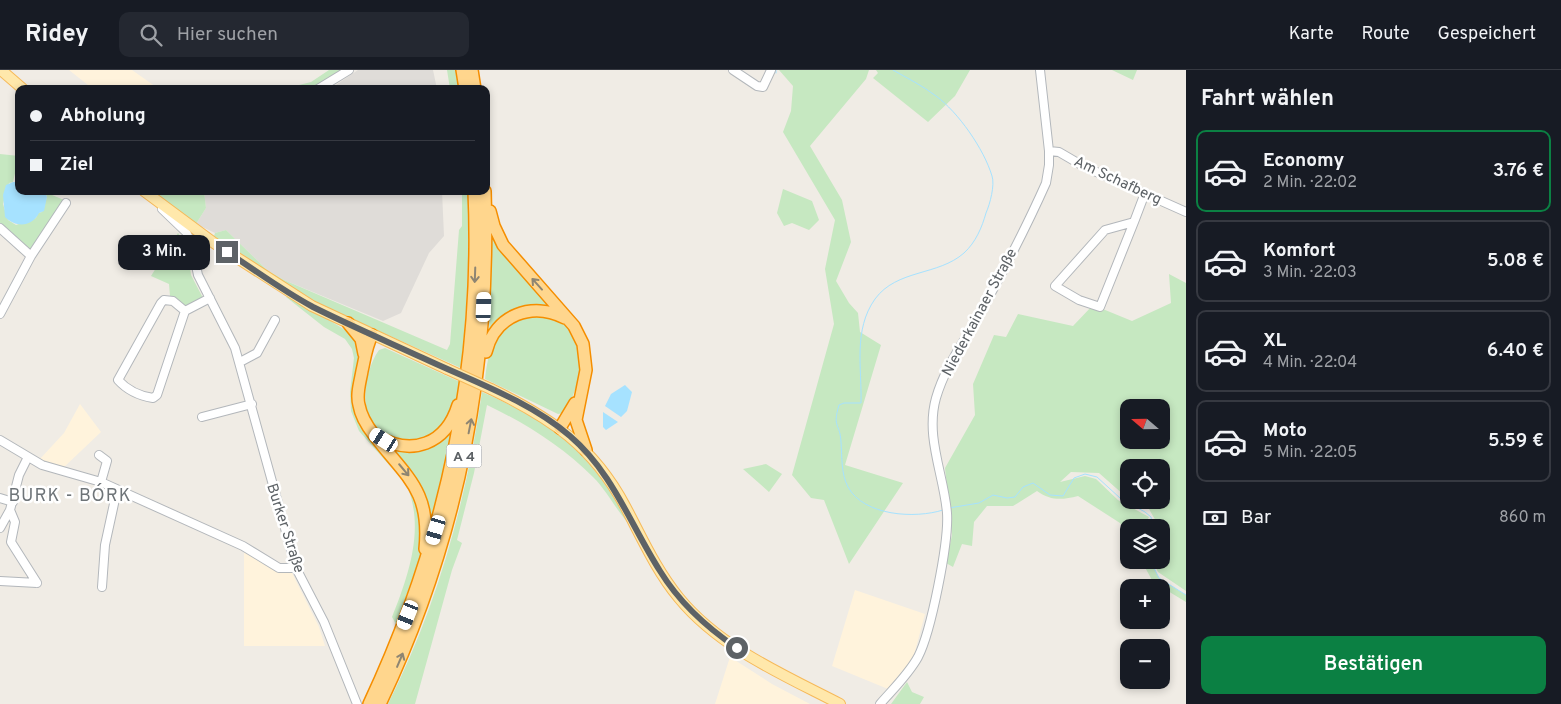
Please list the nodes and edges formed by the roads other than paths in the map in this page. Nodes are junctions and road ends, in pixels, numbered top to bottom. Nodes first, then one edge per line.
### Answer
1 (349, 70) edge
2 (462, 70) edge
3 (472, 70) edge
4 (732, 70) edge
5 (771, 70) edge
6 (1040, 70) edge
7 (1, 71) edge
8 (18, 85) edge
9 (325, 85) edge
10 (464, 85) edge
11 (474, 85) edge
12 (1049, 151) junction
13 (1145, 193) junction
14 (148, 195) edge
15 (481, 195) edge
16 (481, 195) edge
17 (482, 195) edge
18 (153, 199) junction
19 (66, 204) dead end
20 (1186, 212) edge
21 (1134, 222) junction
22 (0, 228) edge
23 (203, 236) junction
24 (193, 255) junction
25 (31, 256) junction
26 (210, 298) junction
27 (185, 311) junction
28 (0, 314) edge
29 (275, 320) dead end
30 (569, 321) junction
31 (348, 323) junction
32 (374, 336) junction
33 (364, 354) junction
34 (240, 362) junction
35 (468, 367) junction
36 (363, 369) junction
37 (476, 387) junction
38 (580, 395) junction
39 (252, 404) junction
40 (202, 417) dead end
41 (560, 428) junction
42 (373, 433) junction
43 (0, 440) edge
44 (586, 450) junction
45 (99, 455) dead end
46 (28, 457) junction
47 (101, 482) junction
48 (118, 490) junction
49 (0, 498) edge
50 (12, 506) junction
51 (0, 528) edge
52 (296, 568) junction
53 (423, 570) junction
54 (0, 581) edge
55 (102, 587) dead end
56 (889, 694) junction
57 (357, 704) edge
58 (369, 704) edge
59 (380, 704) edge
60 (840, 704) edge
61 (880, 704) edge
62 (885, 704) edge

1 - 9 street
2 - 10 highway
3 - 11 highway
4 - 5 street
6 - 12 street, Niederkainaer Straße
7 - 8 main road
12 - 13 street, Am Schafberg
12 - 56 street, Niederkainaer Straße
13 - 20 street, Am Schafberg
13 - 21 street
14 - 18 main road
15 -> 35 highway, A 4
16 - 37 highway, A 4
30 -> 17 highway
18 - 23 main road
18 - 24 street, Burker Straße
19 - 25 street
21 - 21 street
22 - 25 street
23 - 24 street
23 - 31 main road
24 - 26 street, Burker Straße
25 - 28 street
26 - 27 street
26 - 34 street, Burker Straße
27 - 27 street
29 - 34 street
30 - 37 highway
30 - 38 highway
31 - 32 main road
31 - 33 highway
32 - 33 highway
32 - 36 highway
32 - 41 main road, bridge
33 - 36 highway
34 - 39 street, Burker Straße
35 - 42 highway
35 - 53 highway, A 4
36 - 42 highway
59 -> 37 highway, A 4
38 - 41 highway
38 - 44 highway
39 - 40 street
39 - 52 street, Burker Straße
41 - 44 main road
42 -> 53 highway
43 - 46 street
44 - 60 main road
45 - 47 street
46 - 47 street
46 - 50 street
47 - 48 street
48 - 52 street
48 - 55 street
49 - 50 street
50 - 51 street
50 - 54 street
52 - 57 street, Burker Straße
53 - 58 highway, A 4
56 - 61 street, Niederkainaer Straße
56 - 62 street, Niederkainaer Straße

